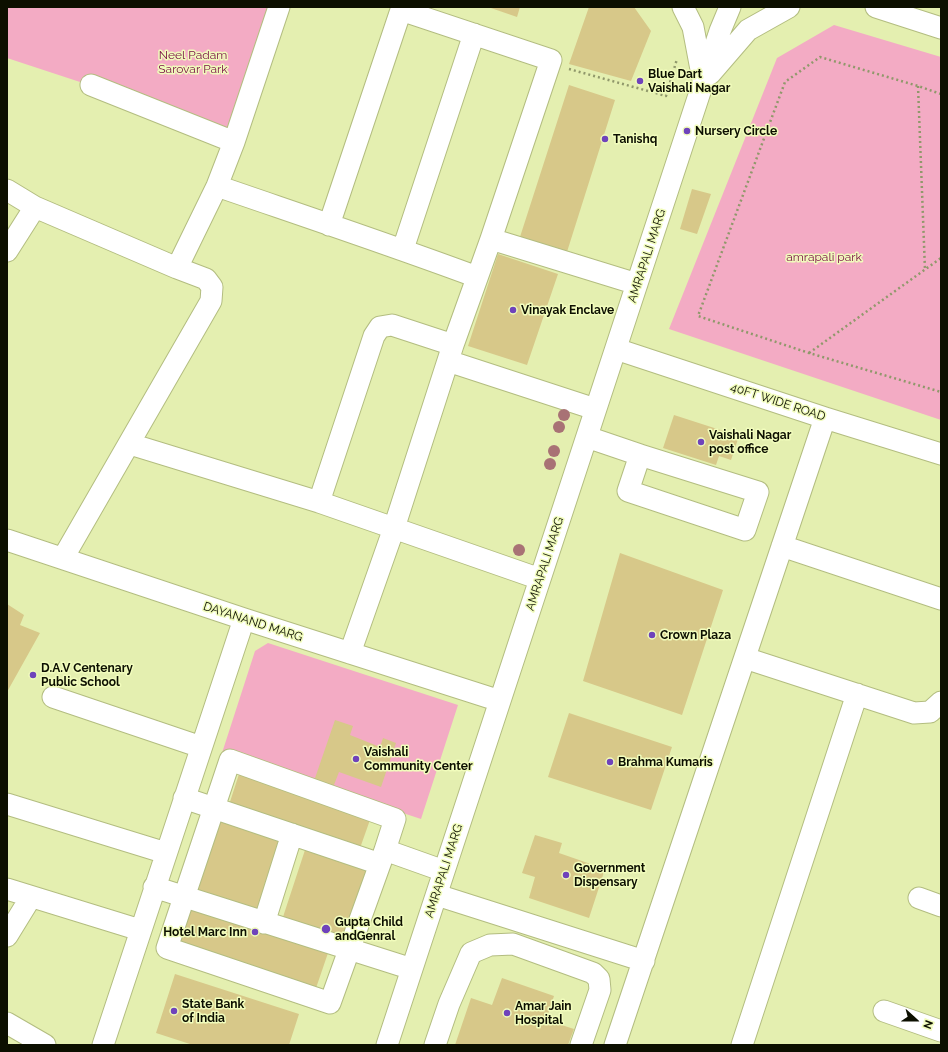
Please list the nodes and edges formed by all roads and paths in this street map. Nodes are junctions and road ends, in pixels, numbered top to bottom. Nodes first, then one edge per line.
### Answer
1 (279, 7) edge
2 (683, 7) edge
3 (730, 7) edge
4 (789, 7) edge
5 (876, 7) edge
6 (402, 9) edge
7 (941, 28) edge
8 (474, 34) junction
9 (678, 58) dead end
10 (551, 60) junction
11 (704, 82) junction
12 (90, 85) dead end
13 (918, 86) junction
14 (941, 94) edge
15 (234, 142) junction
16 (217, 186) junction
17 (7, 190) edge
18 (35, 208) junction
19 (329, 225) junction
20 (490, 238) junction
21 (403, 249) junction
22 (7, 251) edge
23 (941, 258) edge
24 (177, 268) junction
25 (925, 270) junction
26 (477, 277) junction
27 (637, 284) junction
28 (616, 349) junction
29 (450, 353) junction
30 (809, 353) junction
31 (941, 392) edge
32 (595, 409) junction
33 (825, 418) junction
34 (587, 437) junction
35 (130, 444) junction
36 (941, 454) edge
37 (640, 455) junction
38 (319, 502) junction
39 (394, 528) junction
40 (7, 540) edge
41 (782, 546) junction
42 (63, 558) junction
43 (540, 579) junction
44 (941, 600) edge
45 (244, 619) junction
46 (350, 653) junction
47 (745, 658) junction
48 (857, 694) junction
49 (53, 697) dead end
50 (500, 701) junction
51 (941, 702) edge
52 (200, 751) junction
53 (228, 765) junction
54 (184, 798) junction
55 (7, 804) edge
56 (214, 808) junction
57 (292, 834) junction
58 (166, 853) junction
59 (382, 857) junction
60 (444, 871) junction
61 (154, 887) junction
62 (7, 889) edge
63 (437, 895) junction
64 (32, 897) junction
65 (184, 898) junction
66 (919, 898) dead end
67 (941, 906) edge
68 (264, 923) junction
69 (140, 930) junction
70 (7, 936) edge
71 (349, 950) junction
72 (644, 961) junction
73 (412, 969) junction
74 (884, 1011) dead end
75 (7, 1023) edge
76 (941, 1031) edge
77 (45, 1045) edge
78 (103, 1045) edge
79 (387, 1045) edge
80 (435, 1045) edge
81 (581, 1045) edge
82 (616, 1045) edge
83 (742, 1045) edge

1 - 15 street
2 - 11 street
3 - 11 street, AMRAPALI MARG
4 - 11 street
5 - 7 street
6 - 8 street
6 - 19 street
8 - 10 street
8 - 21 street
9 - 10 path
10 - 20 street
11 - 27 street, AMRAPALI MARG
12 - 15 street
13 - 14 path
13 - 25 path
13 - 30 path
15 - 16 street
16 - 19 street
16 - 24 street
17 - 18 street
18 - 22 street
18 - 24 street
19 - 21 street
20 - 26 street
20 - 27 street
21 - 26 street
23 - 25 path
24 - 35 street
25 - 30 path
26 - 29 street
27 - 28 street, AMRAPALI MARG
28 - 32 street, AMRAPALI MARG
28 - 33 street, 40FT WIDE ROAD
29 - 32 street
29 - 38 street
29 - 39 street
30 - 31 path
32 - 34 street, AMRAPALI MARG
33 - 36 street, 40FT WIDE ROAD
33 - 41 street
34 - 37 street
34 - 43 street, AMRAPALI MARG
35 - 38 street
35 - 42 street
37 - 37 street
38 - 39 street
39 - 43 street
39 - 46 street
40 - 42 street, DAYANAND MARG
41 - 44 street
41 - 47 street
42 - 45 street, DAYANAND MARG
43 - 50 street, AMRAPALI MARG
45 - 46 street, DAYANAND MARG
45 - 52 street
46 - 50 street, DAYANAND MARG
47 - 48 street
47 - 72 street
48 - 51 street
48 - 83 street
49 - 52 street
50 - 60 street, AMRAPALI MARG
52 - 53 street
52 - 54 street
53 - 56 street
53 - 59 street
54 - 56 street
54 - 58 street
55 - 58 street
56 - 57 street
56 - 65 street
57 - 59 street
57 - 68 street
58 - 61 street
59 - 60 street
59 - 71 street
60 - 63 street, AMRAPALI MARG
61 - 65 street
61 - 69 street
62 - 64 street
63 - 72 street
63 - 73 street, AMRAPALI MARG
64 - 69 street
64 - 70 street
65 - 68 street
65 - 71 street
66 - 67 street
68 - 71 street
69 - 78 street
71 - 73 street
72 - 82 street
73 - 79 street, AMRAPALI MARG
74 - 76 street
75 - 77 street
80 - 81 street

